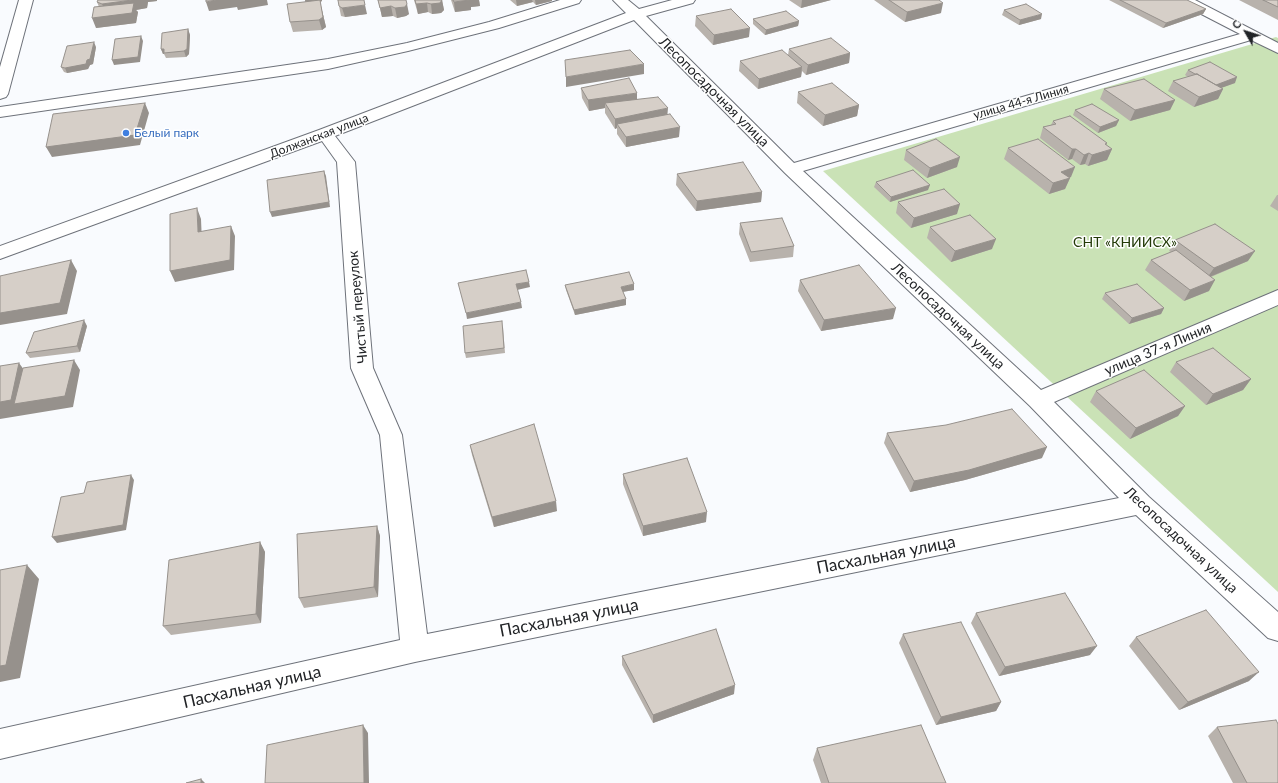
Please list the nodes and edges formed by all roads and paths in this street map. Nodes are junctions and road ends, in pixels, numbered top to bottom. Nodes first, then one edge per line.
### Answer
1 (26, 0) edge
2 (574, 0) edge
3 (620, 0) edge
4 (688, 0) edge
5 (1185, 0) edge
6 (636, 14) junction
7 (1250, 36) junction
8 (1278, 49) edge
9 (0, 94) edge
10 (0, 112) edge
11 (325, 134) junction
12 (791, 169) junction
13 (0, 253) edge
14 (1278, 298) edge
15 (1038, 400) junction
16 (1140, 504) junction
17 (1278, 629) edge
18 (415, 649) junction
19 (0, 744) edge

1 - 9 street
2 - 10 street
3 - 6 street, Лесопосадочная улица
4 - 6 street, Должанская улица
5 - 7 street
6 - 11 street, Должанская улица
6 - 12 street, Лесопосадочная улица
7 - 8 street
7 - 12 street, улица 44-я Линия
11 - 13 street, Должанская улица
11 - 18 street, Чистый переулок
12 - 15 street, Лесопосадочная улица
14 - 15 street, улица 37-я Линия
15 - 16 street, Лесопосадочная улица
16 - 17 street, Лесопосадочная улица
16 - 18 street, Пасхальная улица
18 - 19 street, Пасхальная улица

